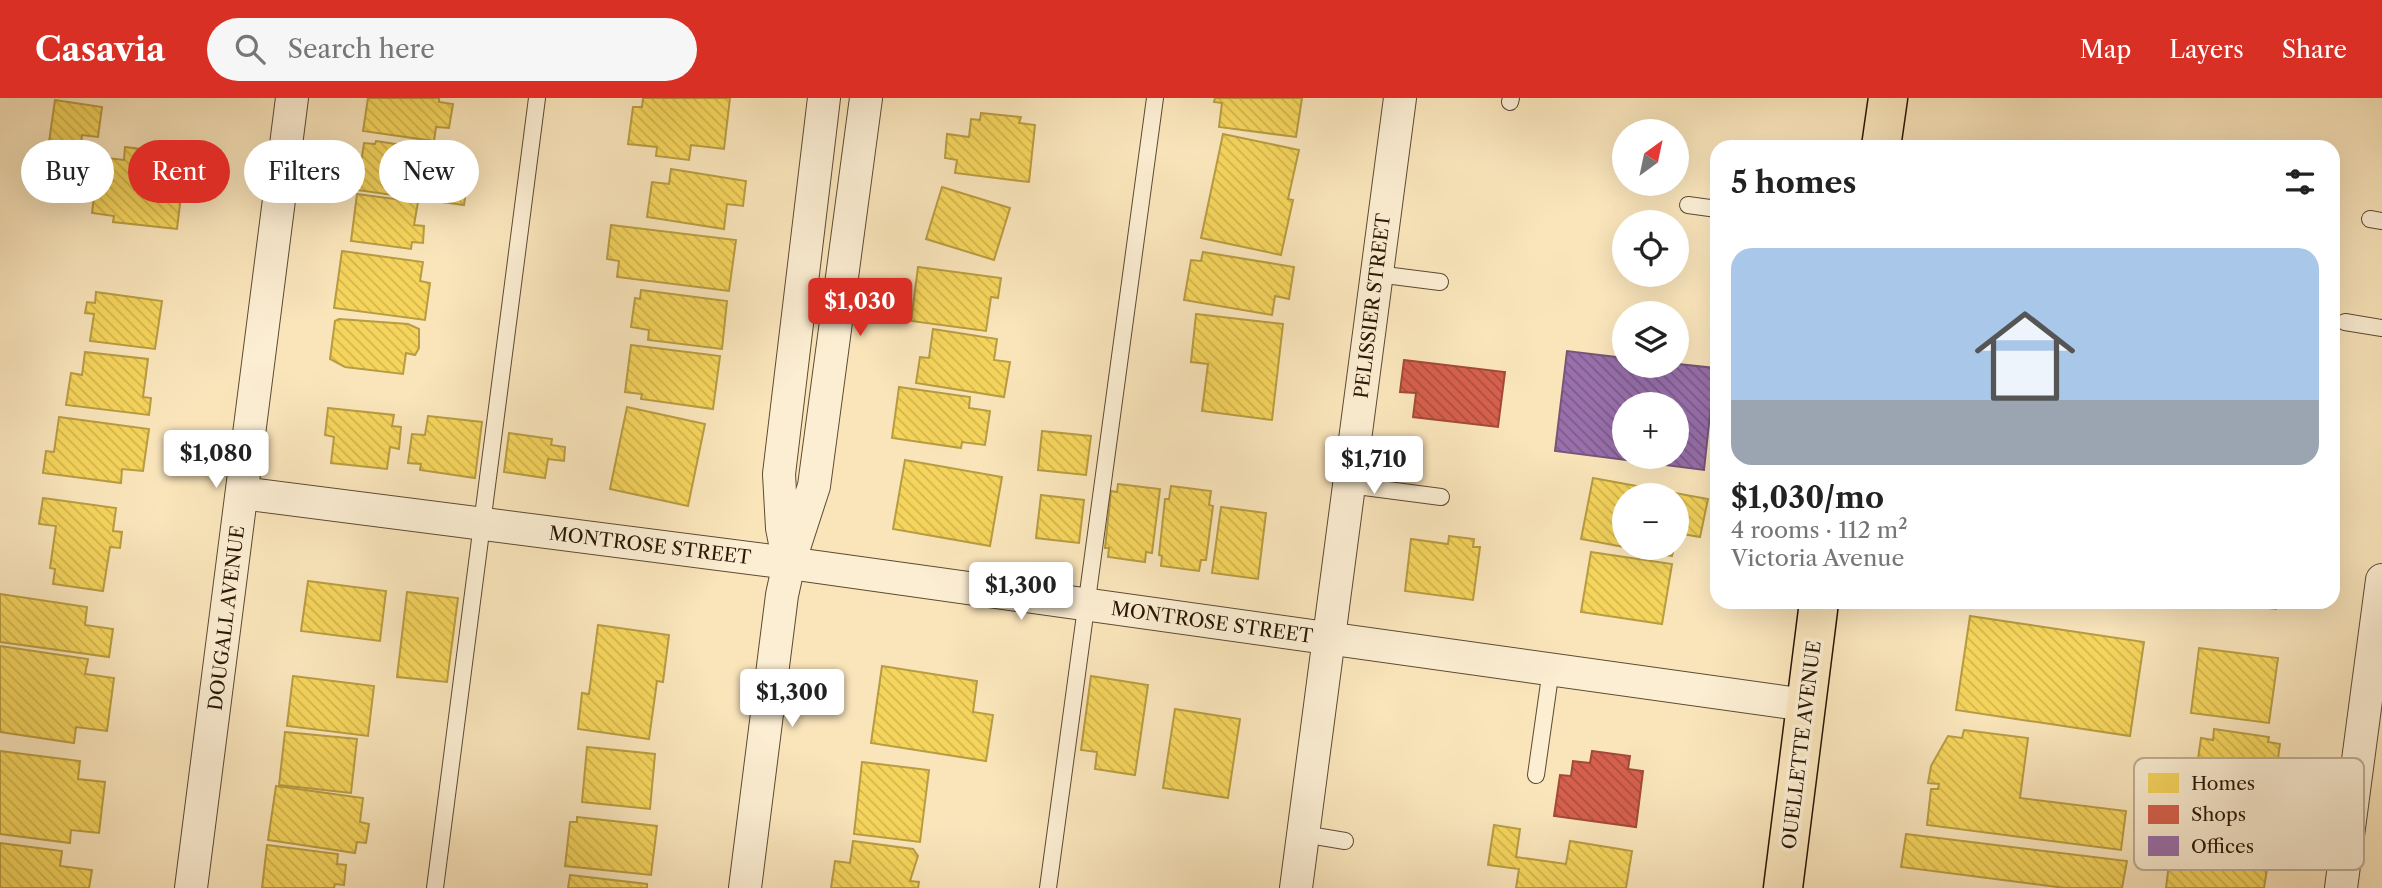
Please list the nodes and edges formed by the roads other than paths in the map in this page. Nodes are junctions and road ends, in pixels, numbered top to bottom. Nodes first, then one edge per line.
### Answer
1 (292, 98) edge
2 (537, 98) edge
3 (824, 98) edge
4 (866, 98) edge
5 (1155, 98) edge
6 (1400, 98) edge
7 (1888, 98) edge
8 (1882, 140) edge
9 (1688, 205) dead end
10 (1710, 208) edge
11 (1377, 274) junction
12 (1440, 282) dead end
13 (2346, 322) dead end
14 (2382, 328) edge
15 (1349, 485) junction
16 (242, 493) junction
17 (1441, 497) dead end
18 (482, 524) junction
19 (789, 562) junction
20 (2382, 580) edge
21 (1087, 604) junction
22 (1818, 609) edge
23 (1329, 638) junction
24 (1551, 669) junction
25 (1806, 705) junction
26 (2358, 758) edge
27 (1536, 775) dead end
28 (1303, 834) junction
29 (1345, 841) dead end
30 (2343, 870) edge
31 (191, 888) edge
32 (435, 888) edge
33 (745, 888) edge
34 (1048, 888) edge
35 (1296, 888) edge
36 (1783, 888) edge
37 (2341, 888) edge

1 - 16 street, DOUGALL AVENUE
2 - 18 lane
3 - 19 street
4 - 19 street
5 - 21 lane
6 - 11 street, PELISSIER STREET
7 - 8 main road
9 - 10 lane
11 - 12 lane
11 - 15 street, PELISSIER STREET
13 - 14 lane
15 - 17 lane
15 - 23 street, PELISSIER STREET
16 - 18 street, MONTROSE STREET
16 - 31 street, DOUGALL AVENUE
18 - 19 street, MONTROSE STREET
18 - 32 lane
19 - 21 street, MONTROSE STREET
19 - 33 street
20 - 26 street
21 - 23 street, MONTROSE STREET
21 - 34 lane
22 - 25 main road, OUELLETTE AVENUE
23 - 24 street, MONTROSE STREET
23 - 28 street, PELISSIER STREET
24 - 25 street, MONTROSE STREET
24 - 27 lane
25 - 36 main road, OUELLETTE AVENUE
28 - 29 lane
28 - 35 street, PELISSIER STREET
30 - 37 street

